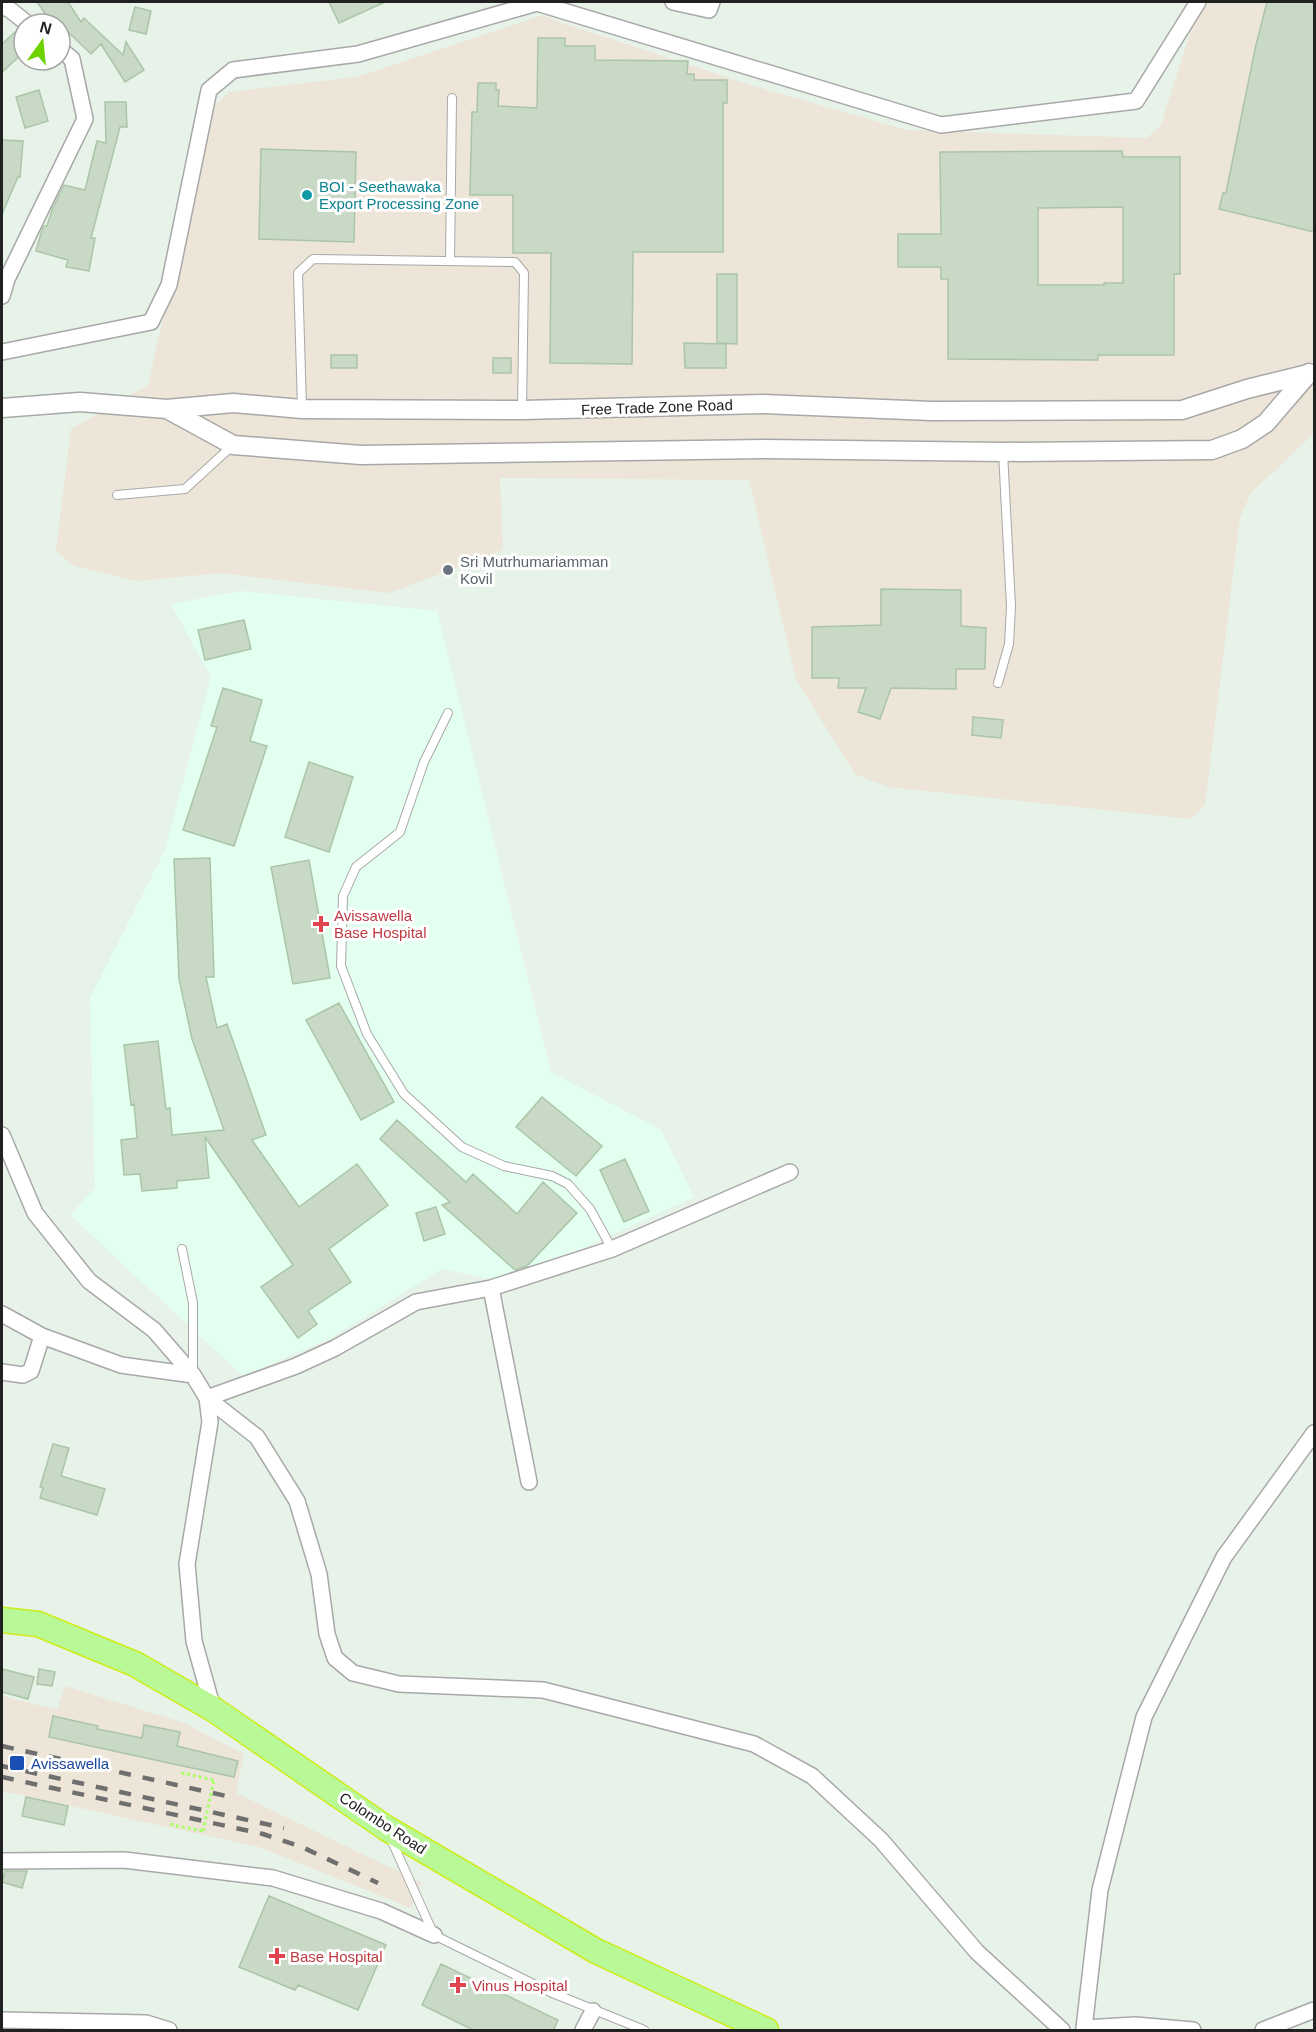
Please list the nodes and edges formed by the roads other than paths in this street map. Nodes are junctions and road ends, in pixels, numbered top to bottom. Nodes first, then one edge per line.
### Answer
1 (537, 2) edge
2 (673, 2) edge
3 (712, 2) edge
4 (1198, 2) edge
5 (72, 59) edge
6 (452, 98) dead end
7 (450, 261) junction
8 (2, 296) edge
9 (2, 352) edge
10 (1311, 371) edge
11 (2, 408) edge
12 (302, 409) junction
13 (167, 410) junction
14 (522, 410) junction
15 (233, 446) junction
16 (1003, 452) junction
17 (117, 495) dead end
18 (998, 683) dead end
19 (448, 713) dead end
20 (2, 1135) edge
21 (790, 1172) dead end
22 (182, 1248) dead end
23 (612, 1249) junction
24 (491, 1288) junction
25 (2, 1314) edge
26 (42, 1335) junction
27 (2, 1372) edge
28 (193, 1375) junction
29 (207, 1398) junction
30 (1314, 1433) edge
31 (529, 1482) dead end
32 (2, 1620) edge
33 (213, 1709) junction
34 (386, 1828) junction
35 (2, 1861) edge
36 (434, 1935) junction
37 (1314, 2010) edge
38 (593, 2011) junction
39 (2, 2020) edge
40 (1084, 2029) edge
41 (169, 2031) edge
42 (583, 2031) edge
43 (644, 2031) edge
44 (766, 2031) edge
45 (1062, 2031) edge
46 (1193, 2031) edge
47 (1263, 2031) edge

1 - 4 street
1 - 9 street
2 - 3 street
5 - 8 street
6 - 7 lane
7 - 12 lane
7 - 14 lane
10 - 14 street, Free Trade Zone Road
10 - 16 street, Free Trade Zone Road
11 - 13 street, Free Trade Zone Road
12 - 13 street, Free Trade Zone Road
12 - 14 street, Free Trade Zone Road
13 - 15 street
15 - 16 street, Free Trade Zone Road
15 - 17 lane
16 - 18 lane
19 - 23 lane
20 - 28 street
21 - 23 street
22 - 28 lane
23 - 24 street
24 - 29 street
24 - 31 street
25 - 26 street
26 - 27 street
26 - 28 street
28 - 29 street
29 - 33 street
29 - 45 street
30 - 40 street
32 - 33 highway, Colombo Road
33 - 34 highway, Colombo Road
34 - 36 lane
34 - 44 highway, Colombo Road
35 - 36 street
36 - 38 lane
37 - 47 street
38 - 42 street
38 - 43 lane
39 - 41 street
40 - 46 street

